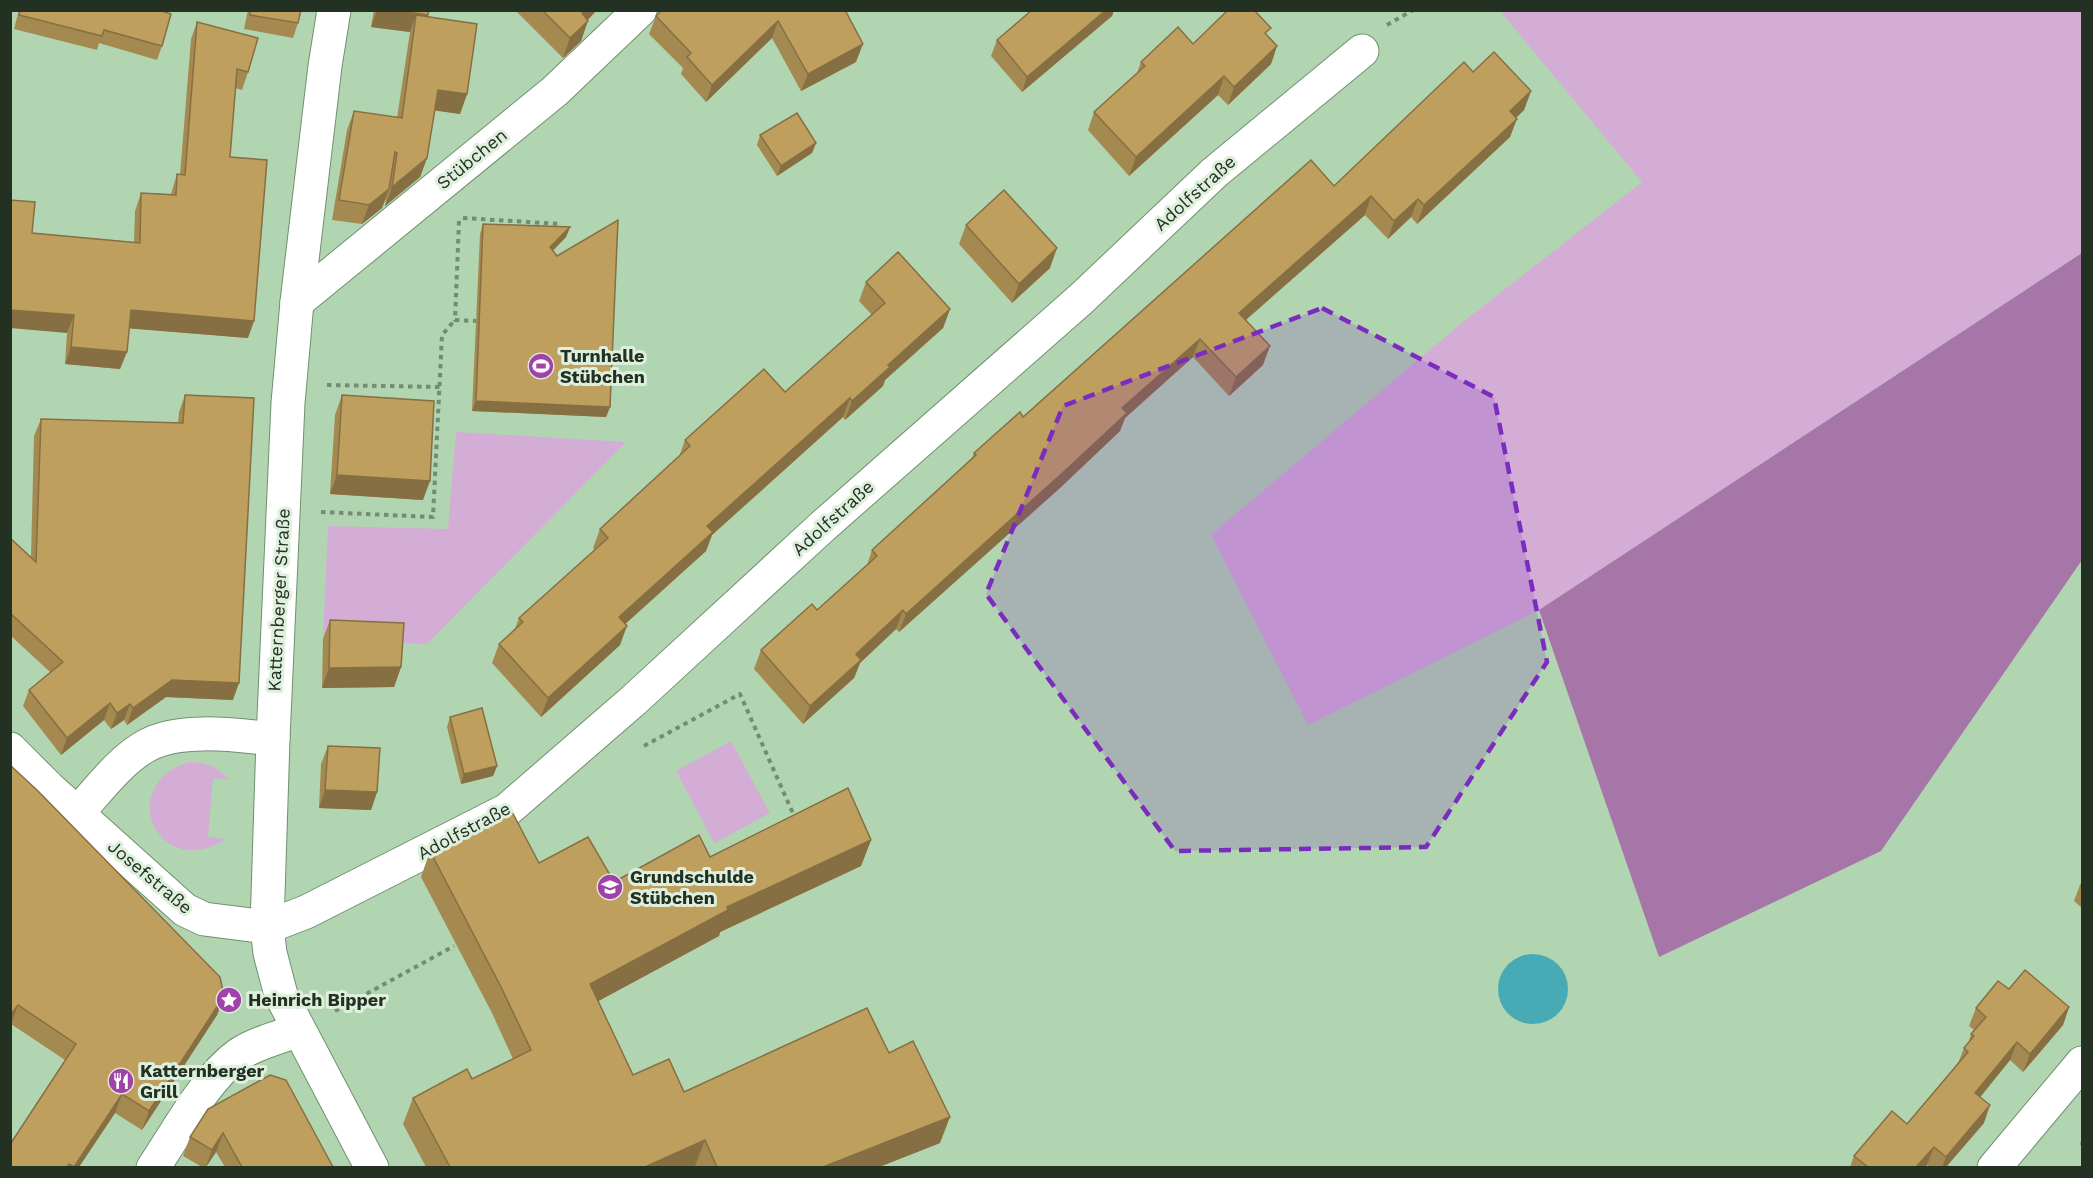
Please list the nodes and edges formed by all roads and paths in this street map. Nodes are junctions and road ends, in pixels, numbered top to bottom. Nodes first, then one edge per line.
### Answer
1 (334, 10) edge
2 (640, 10) edge
3 (1362, 51) dead end
4 (561, 224) edge
5 (297, 302) junction
6 (455, 320) junction
7 (476, 321) dead end
8 (290, 384) junction
9 (440, 387) junction
10 (283, 512) junction
11 (273, 739) junction
12 (10, 749) edge
13 (639, 749) dead end
14 (77, 813) junction
15 (796, 818) junction
16 (785, 823) edge
17 (799, 825) edge
18 (267, 927) junction
19 (454, 946) dead end
20 (330, 1003) dead end
21 (298, 1030) junction
22 (2082, 1063) edge
23 (153, 1167) edge
24 (372, 1167) edge
25 (1994, 1167) edge

1 - 5 street, Katternberger Straße
2 - 5 street, Stübchen
3 - 18 street, Adolfstraße
4 - 6 path
5 - 8 street, Katternberger Straße
6 - 7 path
6 - 9 path
8 - 9 path
8 - 10 street, Katternberger Straße
9 - 10 path
10 - 11 street, Katternberger Straße
11 - 14 street
11 - 18 street, Katternberger Straße
12 - 14 street, Josefstraße
13 - 15 path
14 - 18 street, Josefstraße
15 - 16 path
15 - 17 path
18 - 21 street, Katternberger Straße
19 - 20 path
21 - 23 street
21 - 24 street, Katternberger Straße
22 - 25 street

